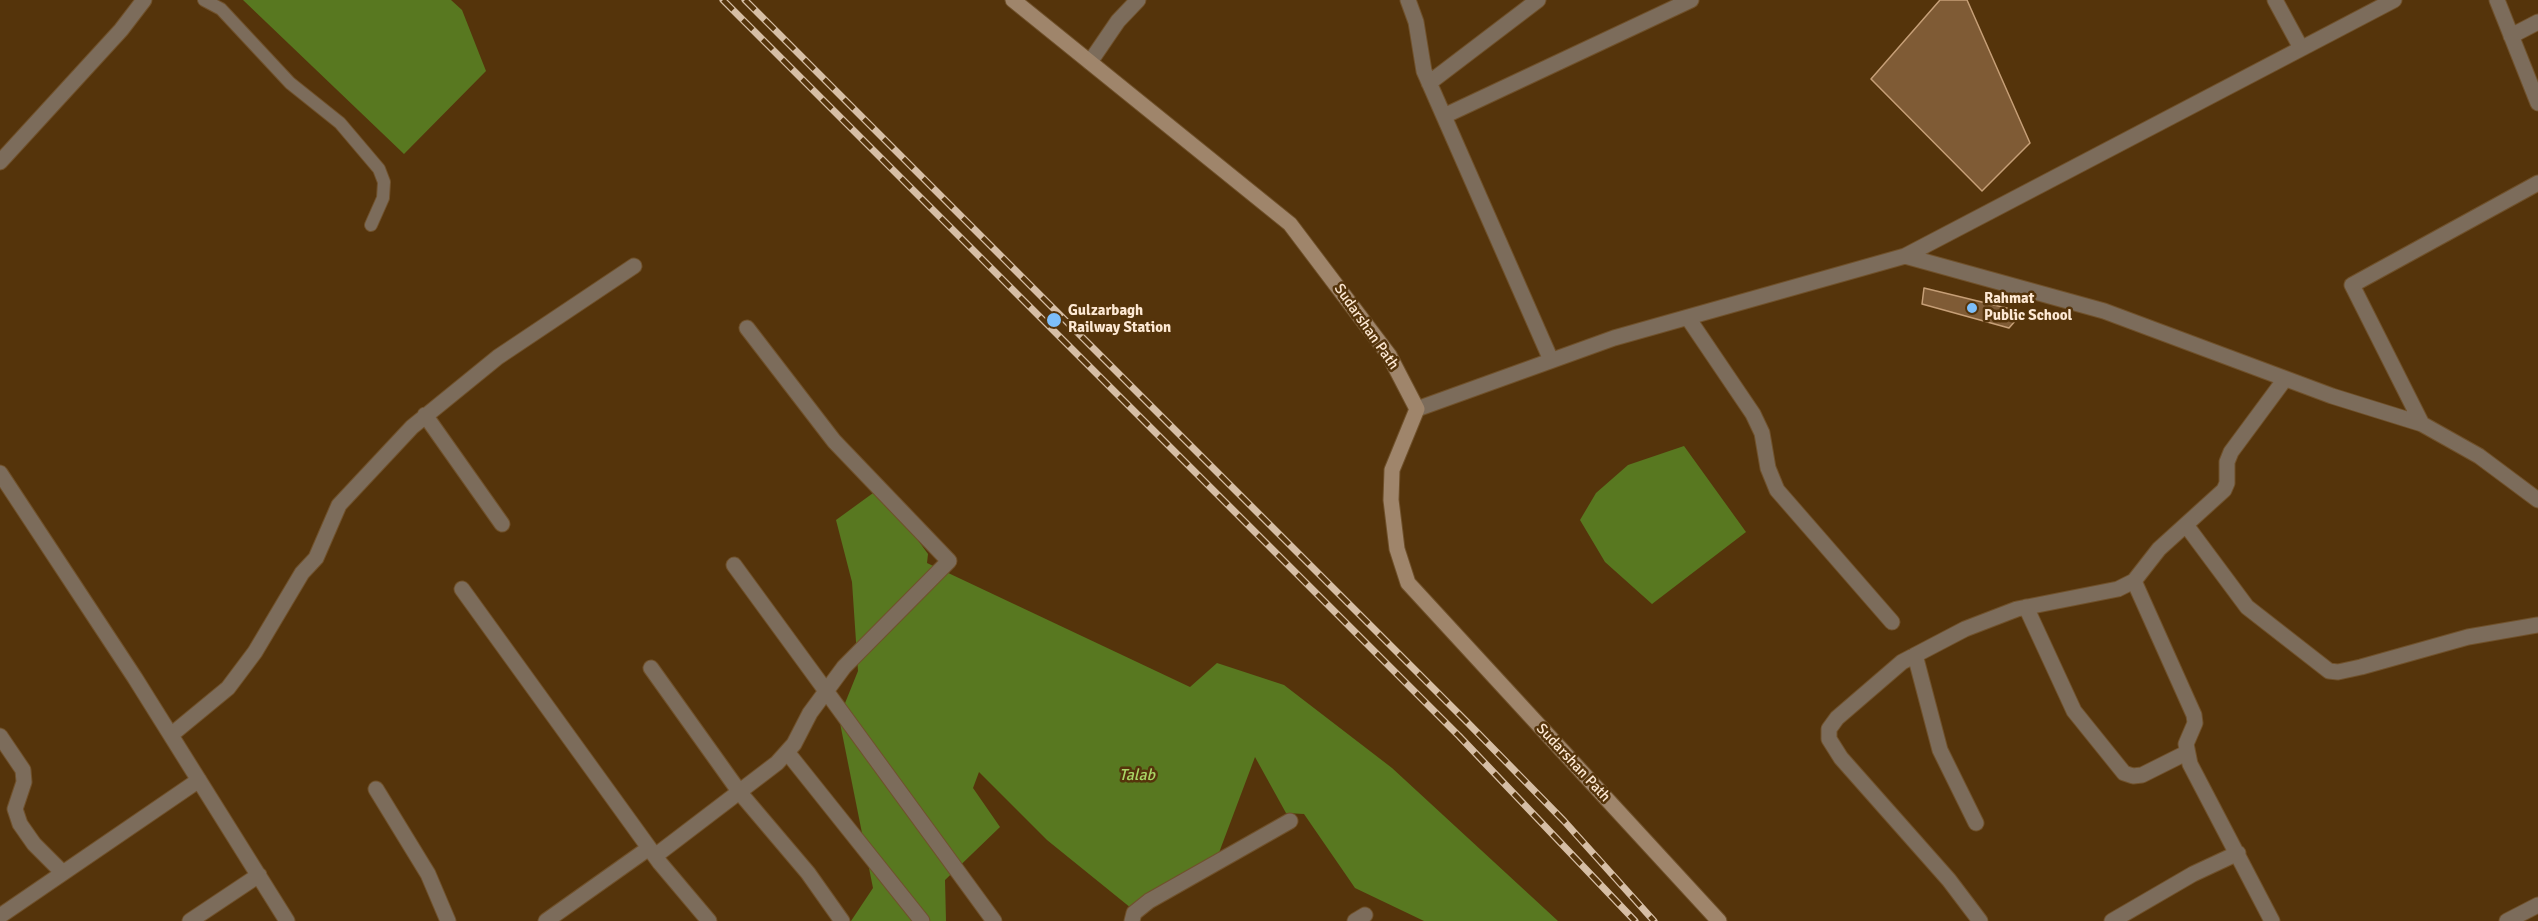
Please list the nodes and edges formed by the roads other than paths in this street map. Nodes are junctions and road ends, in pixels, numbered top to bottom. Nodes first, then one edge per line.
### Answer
1 (144, 0) edge
2 (204, 0) edge
3 (1012, 0) edge
4 (1138, 0) edge
5 (1408, 0) edge
6 (1538, 0) edge
7 (1691, 0) edge
8 (2275, 0) edge
9 (2394, 0) edge
10 (2497, 0) edge
11 (2538, 22) edge
12 (2511, 36) junction
13 (2301, 48) junction
14 (1090, 62) junction
15 (1429, 83) junction
16 (2538, 103) edge
17 (1444, 116) junction
18 (0, 162) edge
19 (2538, 183) edge
20 (371, 225) dead end
21 (1905, 256) junction
22 (634, 266) dead end
23 (1688, 318) junction
24 (747, 328) dead end
25 (1551, 360) junction
26 (2286, 379) junction
27 (1417, 409) junction
28 (425, 415) junction
29 (2422, 424) junction
30 (0, 473) edge
31 (2538, 500) edge
32 (502, 524) dead end
33 (2186, 525) junction
34 (734, 565) dead end
35 (2134, 581) junction
36 (462, 589) dead end
37 (2026, 607) junction
38 (1892, 622) dead end
39 (2538, 625) edge
40 (1915, 655) junction
41 (651, 668) dead end
42 (828, 692) junction
43 (171, 735) junction
44 (0, 736) edge
45 (787, 752) junction
46 (2186, 753) junction
47 (199, 780) junction
48 (376, 789) dead end
49 (741, 794) junction
50 (1290, 821) dead end
51 (1976, 823) dead end
52 (652, 853) junction
53 (2238, 853) junction
54 (62, 873) junction
55 (259, 875) junction
56 (2538, 905) edge
57 (0, 916) edge
58 (190, 921) edge
59 (287, 921) edge
60 (448, 921) edge
61 (546, 921) edge
62 (709, 921) edge
63 (842, 921) edge
64 (922, 921) edge
65 (994, 921) edge
66 (1132, 921) edge
67 (1719, 921) edge
68 (1980, 921) edge
69 (2112, 921) edge
70 (2272, 921) edge
71 (2507, 921) edge

1 - 18 street
2 - 20 lane
3 - 14 main road, Sudarshan Path
4 - 14 street
5 - 15 street
6 - 15 street
7 - 17 street
8 - 13 street
9 - 13 street
10 - 12 street
11 - 12 street
12 - 16 street
13 - 21 street
14 - 27 main road, Sudarshan Path
15 - 17 street
17 - 25 street
19 - 29 street
21 - 23 street
21 - 26 street
22 - 28 street
23 - 25 street
23 - 38 street
24 - 42 street
25 - 27 street
26 - 29 street
26 - 33 street
27 - 67 main road, Sudarshan Path
28 - 32 street
28 - 43 street
29 - 31 street
30 - 43 street
33 - 35 street
33 - 39 street
34 - 42 street
35 - 37 street
35 - 46 street
36 - 52 street
37 - 40 street
37 - 46 street
40 - 51 street
40 - 68 street
41 - 49 street
42 - 45 street
42 - 65 street
43 - 47 street
44 - 54 street
45 - 49 street
45 - 64 street
46 - 53 street
47 - 54 street
47 - 55 street
48 - 60 street
49 - 52 street
49 - 63 street
50 - 66 street
52 - 61 street
52 - 62 street
53 - 69 street
53 - 70 street
54 - 57 street
55 - 58 street
55 - 59 street
56 - 71 street

